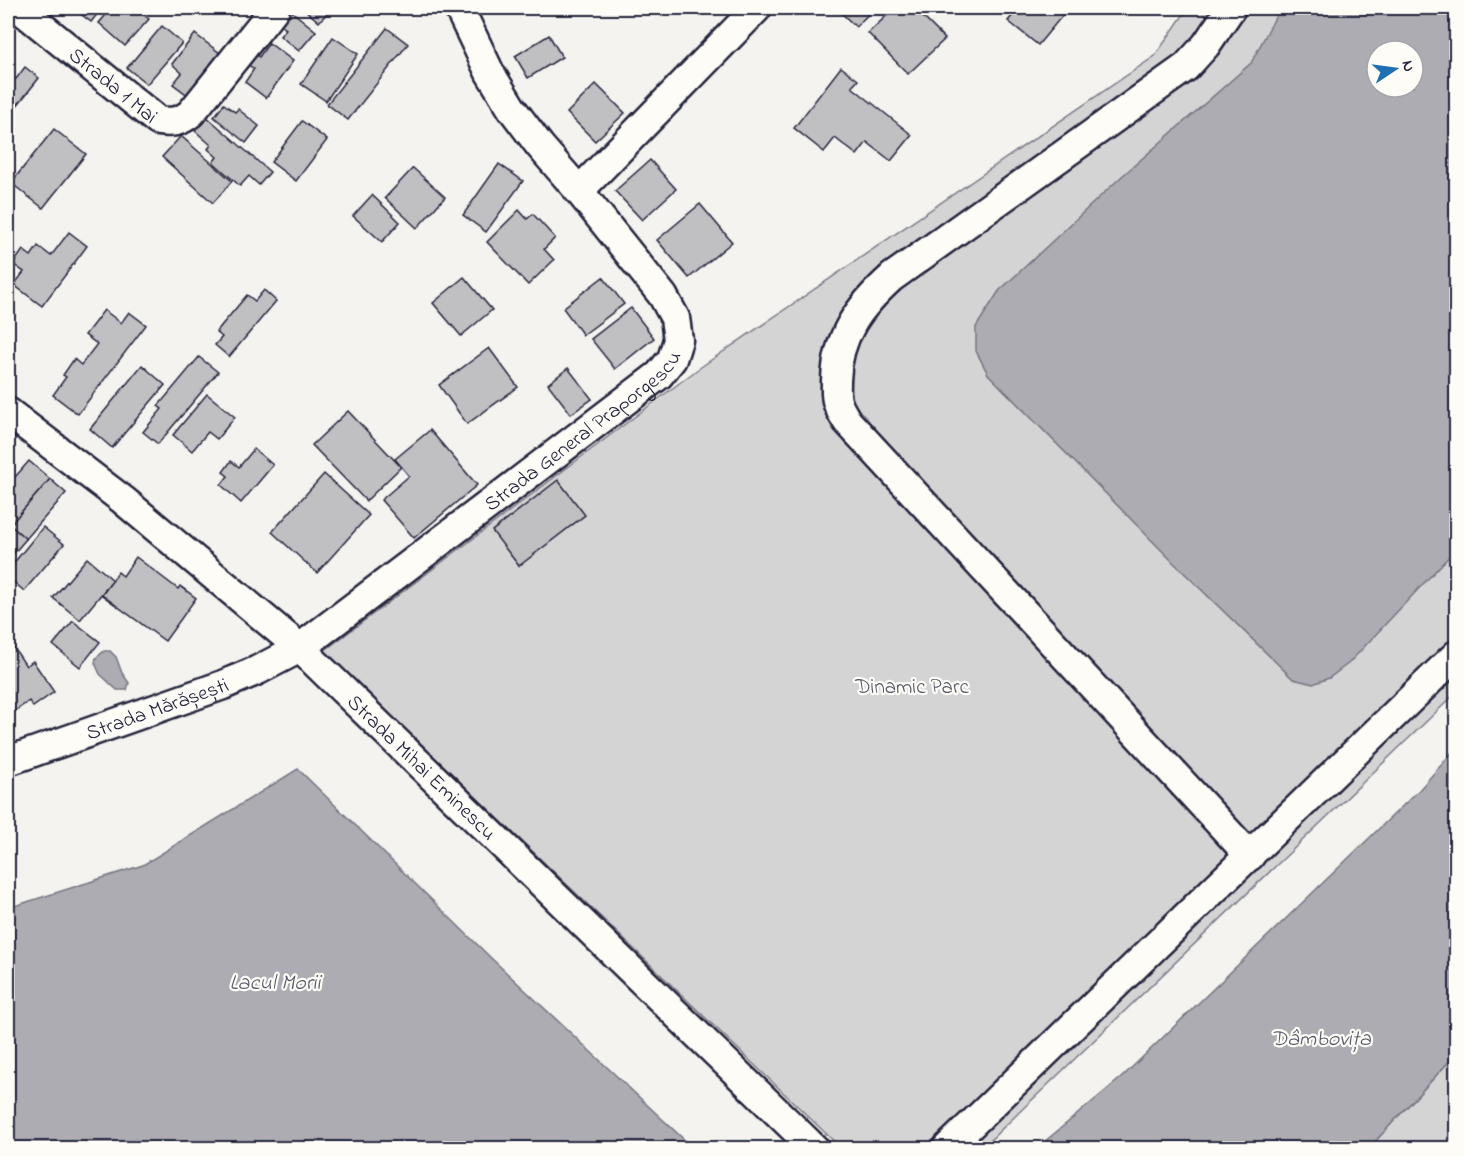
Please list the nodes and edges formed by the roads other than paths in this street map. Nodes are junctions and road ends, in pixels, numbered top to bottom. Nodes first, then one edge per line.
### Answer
1 (20, 8) edge
2 (275, 8) edge
3 (459, 8) edge
4 (757, 8) edge
5 (1231, 8) edge
6 (579, 191) junction
7 (8, 412) edge
8 (300, 648) junction
9 (1456, 655) edge
10 (8, 761) edge
11 (1250, 856) junction
12 (814, 1149) edge
13 (947, 1149) edge

1 - 2 street, Strada 1 Mai
3 - 6 street, Strada General Praporgescu
4 - 6 street
5 - 11 street
6 - 8 street, Strada General Praporgescu
7 - 8 street, Strada Mihai Eminescu
8 - 10 street, Strada Mărășești
8 - 12 street, Strada Mihai Eminescu
9 - 11 street
11 - 13 street

